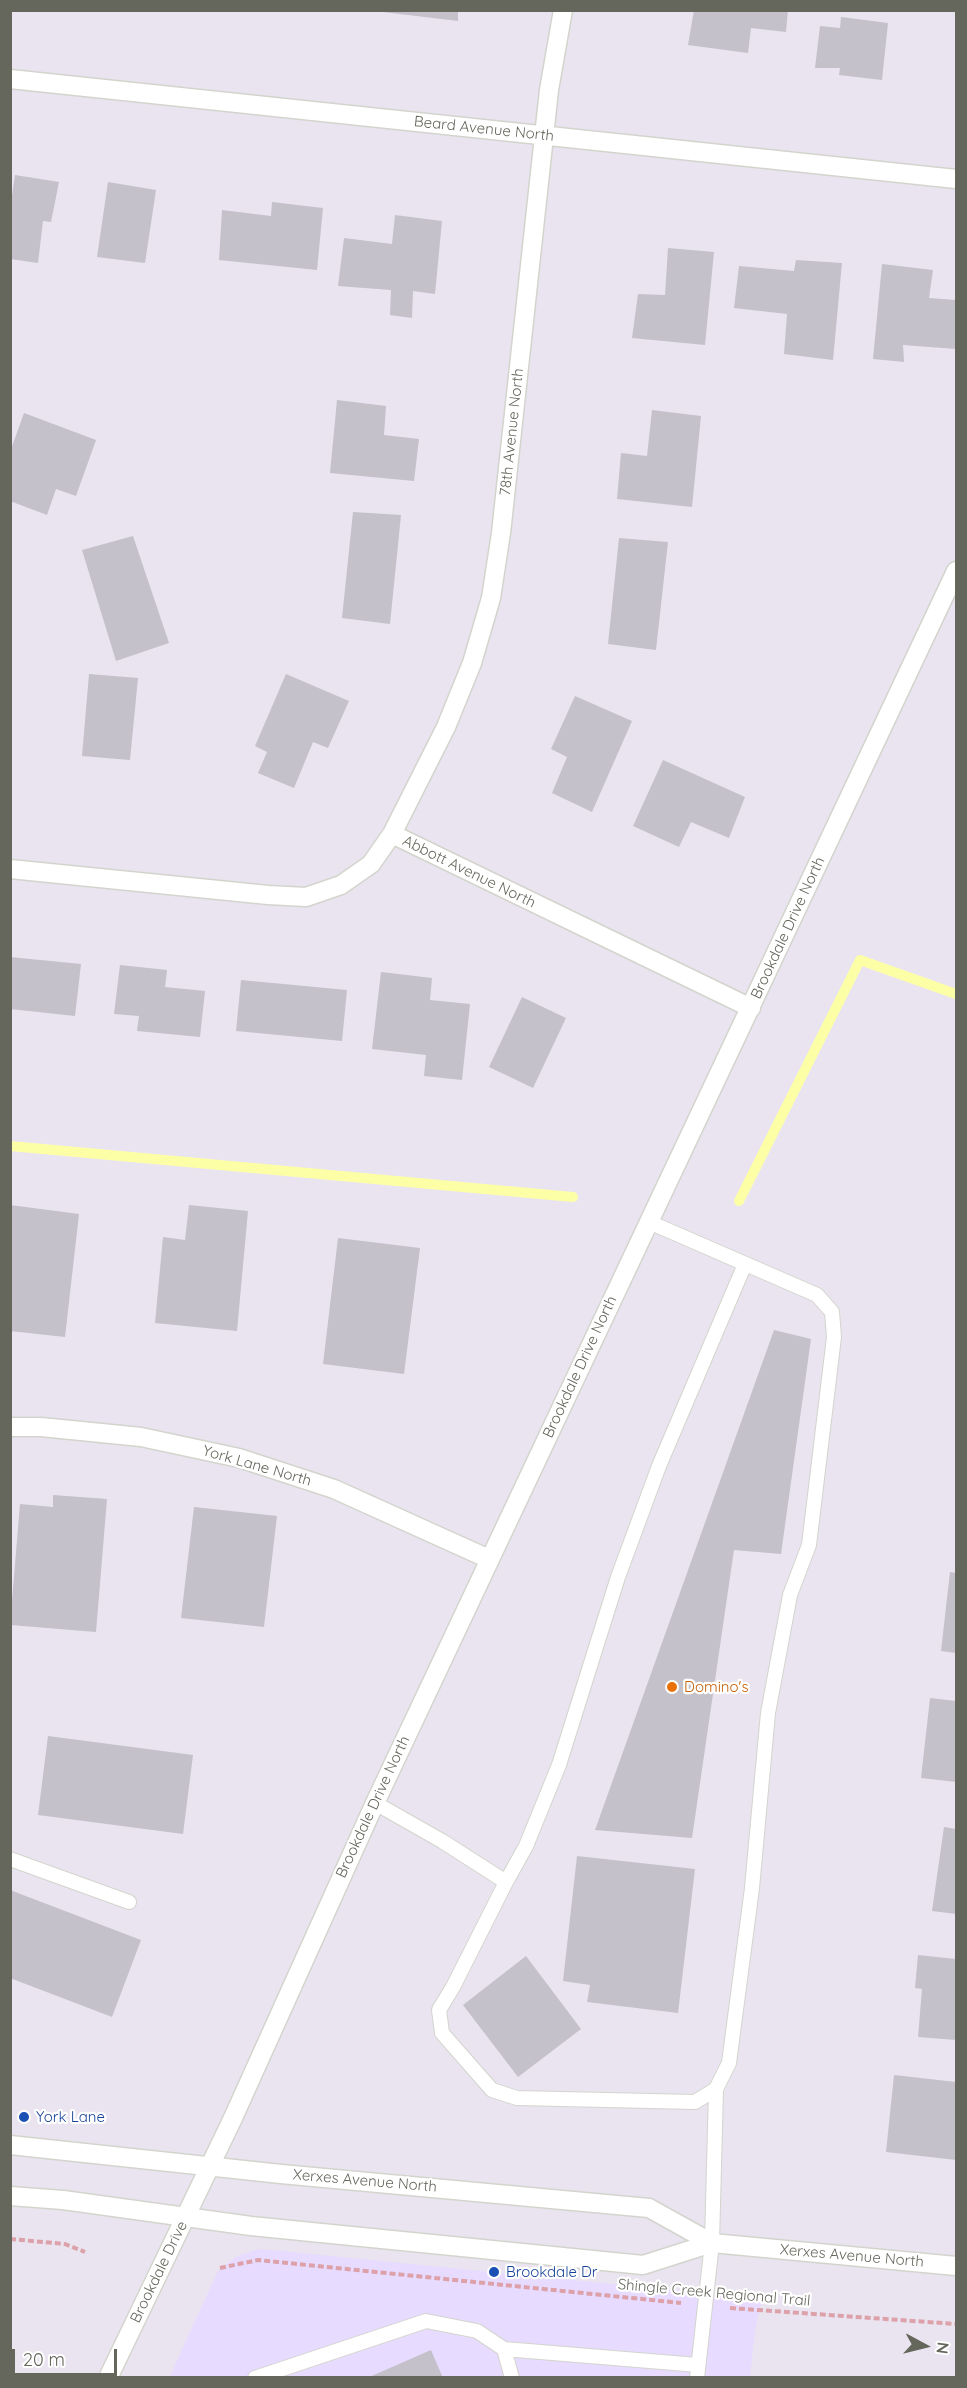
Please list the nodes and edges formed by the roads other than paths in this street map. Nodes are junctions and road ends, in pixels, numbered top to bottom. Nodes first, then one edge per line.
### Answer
1 (563, 10) edge
2 (10, 79) edge
3 (544, 135) junction
4 (957, 179) edge
5 (957, 571) edge
6 (392, 834) junction
7 (10, 869) edge
8 (751, 1008) junction
9 (649, 1222) junction
10 (745, 1264) junction
11 (10, 1427) edge
12 (489, 1559) junction
13 (375, 1803) junction
14 (10, 1860) edge
15 (506, 1882) junction
16 (129, 1902) dead end
17 (716, 2089) junction
18 (10, 2145) edge
19 (210, 2167) junction
20 (10, 2196) edge
21 (185, 2216) junction
22 (712, 2243) junction
23 (957, 2266) edge
24 (504, 2349) junction
25 (698, 2371) edge
26 (108, 2378) edge
27 (255, 2378) edge
28 (512, 2378) edge

1 - 3 street, 78th Avenue North
2 - 3 street, Beard Avenue North
3 - 4 street, Beard Avenue North
3 - 6 street, 78th Avenue North
5 - 8 street, Brookdale Drive North
6 - 7 street, Abbott Avenue North
6 - 8 street, Abbott Avenue North
8 - 9 street, Brookdale Drive North
9 - 10 lane
9 - 12 street, Brookdale Drive North
10 - 15 lane
10 - 17 lane
11 - 12 street, York Lane North
12 - 13 street, Brookdale Drive North
13 - 15 lane
13 - 19 street, Brookdale Drive North
14 - 16 lane
15 - 17 lane
17 - 22 lane
18 - 19 street, Xerxes Avenue North
19 - 21 street, Brookdale Drive
19 - 22 street, Xerxes Avenue North
20 - 21 street, Xerxes Avenue North
21 - 22 street, Xerxes Avenue North
21 - 26 street, Brookdale Drive
22 - 23 street, Xerxes Avenue North
22 - 25 lane
24 - 25 lane
24 - 27 lane
24 - 28 lane

